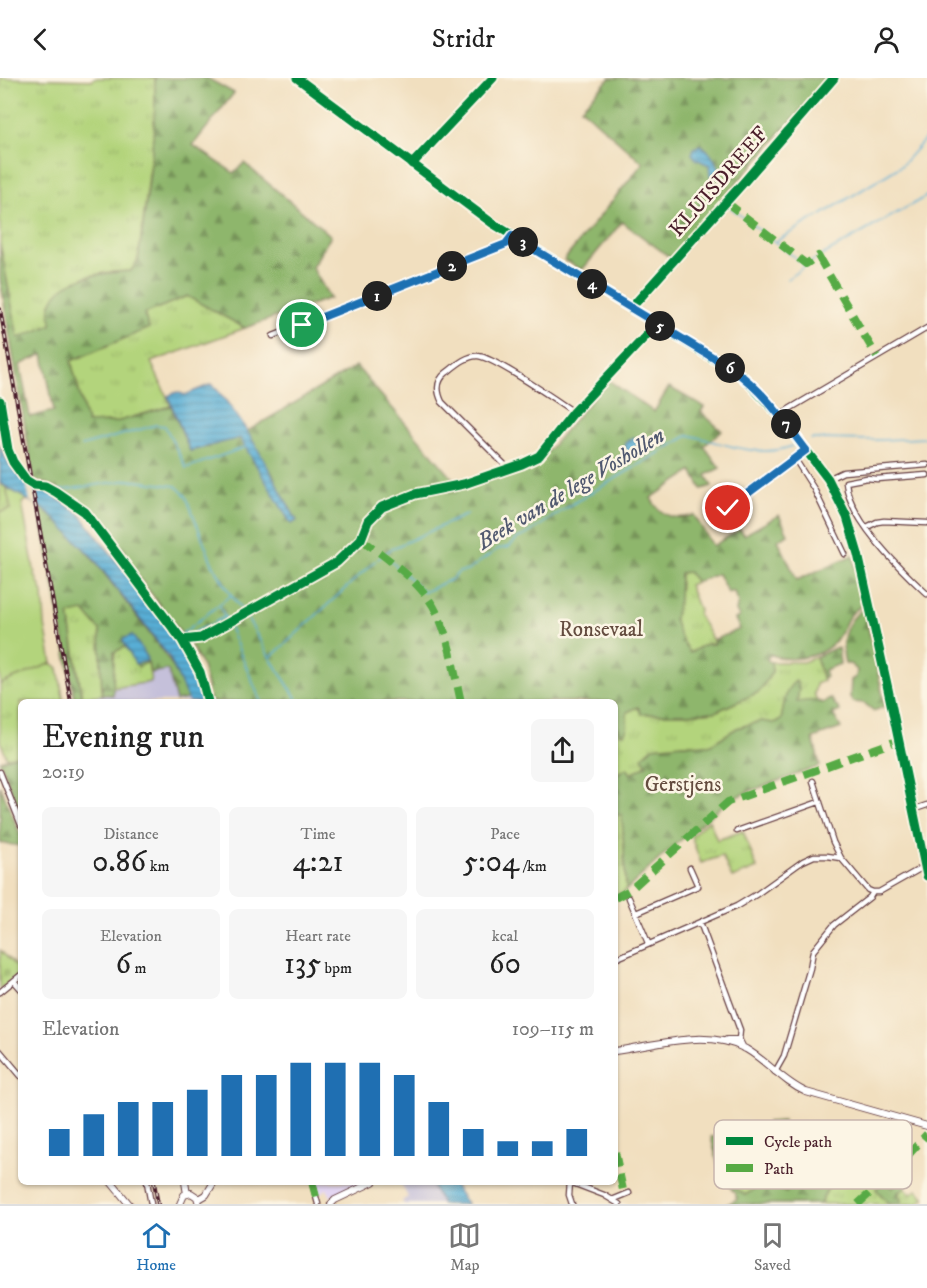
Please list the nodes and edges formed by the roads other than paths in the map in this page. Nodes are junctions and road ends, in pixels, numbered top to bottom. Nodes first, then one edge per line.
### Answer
1 (297, 78) edge
2 (493, 78) edge
3 (834, 78) edge
4 (412, 164) junction
5 (512, 236) junction
6 (631, 308) junction
7 (657, 324) junction
8 (927, 328) edge
9 (273, 336) dead end
10 (574, 412) junction
11 (779, 415) junction
12 (806, 450) junction
13 (795, 459) junction
14 (927, 465) edge
15 (873, 471) junction
16 (837, 475) junction
17 (927, 476) edge
18 (873, 478) junction
19 (828, 479) junction
20 (846, 482) junction
21 (735, 503) dead end
22 (858, 514) junction
23 (847, 517) junction
24 (927, 523) edge
25 (867, 527) junction
26 (845, 554) dead end
27 (927, 594) edge
28 (0, 772) edge
29 (813, 781) dead end
30 (819, 802) junction
31 (927, 805) edge
32 (915, 809) junction
33 (18, 817) edge
34 (737, 831) dead end
35 (841, 858) junction
36 (925, 866) junction
37 (690, 868) dead end
38 (927, 876) edge
39 (873, 892) junction
40 (629, 898) dead end
41 (636, 912) junction
42 (700, 922) junction
43 (648, 943) junction
44 (618, 958) edge
45 (18, 978) edge
46 (14, 981) junction
47 (18, 986) edge
48 (0, 992) edge
49 (739, 1040) junction
50 (724, 1041) junction
51 (743, 1048) junction
52 (0, 1051) edge
53 (618, 1051) edge
54 (18, 1072) edge
55 (775, 1072) junction
56 (906, 1120) edge
57 (912, 1122) edge
58 (927, 1126) edge
59 (113, 1185) edge
60 (148, 1185) edge
61 (186, 1185) edge
62 (212, 1185) edge
63 (313, 1185) edge
64 (367, 1185) edge
65 (570, 1185) edge
66 (577, 1185) edge
67 (629, 1193) dead end
68 (187, 1194) junction
69 (612, 1200) junction
70 (199, 1202) edge
71 (571, 1203) edge
72 (129, 1204) edge
73 (151, 1204) edge
74 (180, 1204) edge
75 (318, 1204) edge
76 (332, 1204) edge
77 (619, 1204) edge

1 - 4 main road
2 - 4 street
3 - 6 street, KLUISDREEF
4 - 5 main road
5 - 6 main road
5 - 9 street
6 - 7 main road
7 - 10 street
7 - 11 main road
8 - 11 street
10 - 10 street
11 - 12 main road
12 - 13 street
12 - 19 main road
13 - 21 street
13 - 26 street
14 - 15 street
15 - 16 street
15 - 18 street
16 - 19 street
16 - 20 street
17 - 18 street
18 - 20 street
19 - 23 main road
20 - 22 street
22 - 23 street
22 - 25 street
23 - 32 main road
24 - 25 street
25 - 27 street
28 - 33 street
29 - 30 street
30 - 34 street
30 - 35 street
31 - 32 street
32 - 36 main road
35 - 39 street
35 - 42 street
36 - 38 main road
36 - 39 street
37 - 41 street
39 - 55 street
40 - 41 street
41 - 43 street
42 - 43 street
42 - 49 street
43 - 44 street
45 - 46 street
46 - 47 street
46 - 48 street
49 - 50 street
49 - 51 street
50 - 51 street
50 - 53 street
51 - 55 street
52 - 54 street
55 - 56 street
57 - 58 street
59 - 72 street
60 - 73 street
61 - 68 street
62 - 70 street
63 - 75 street
64 - 76 street
65 - 71 street
66 - 69 street
67 - 69 street
68 - 70 street
68 - 74 street
69 - 77 street

